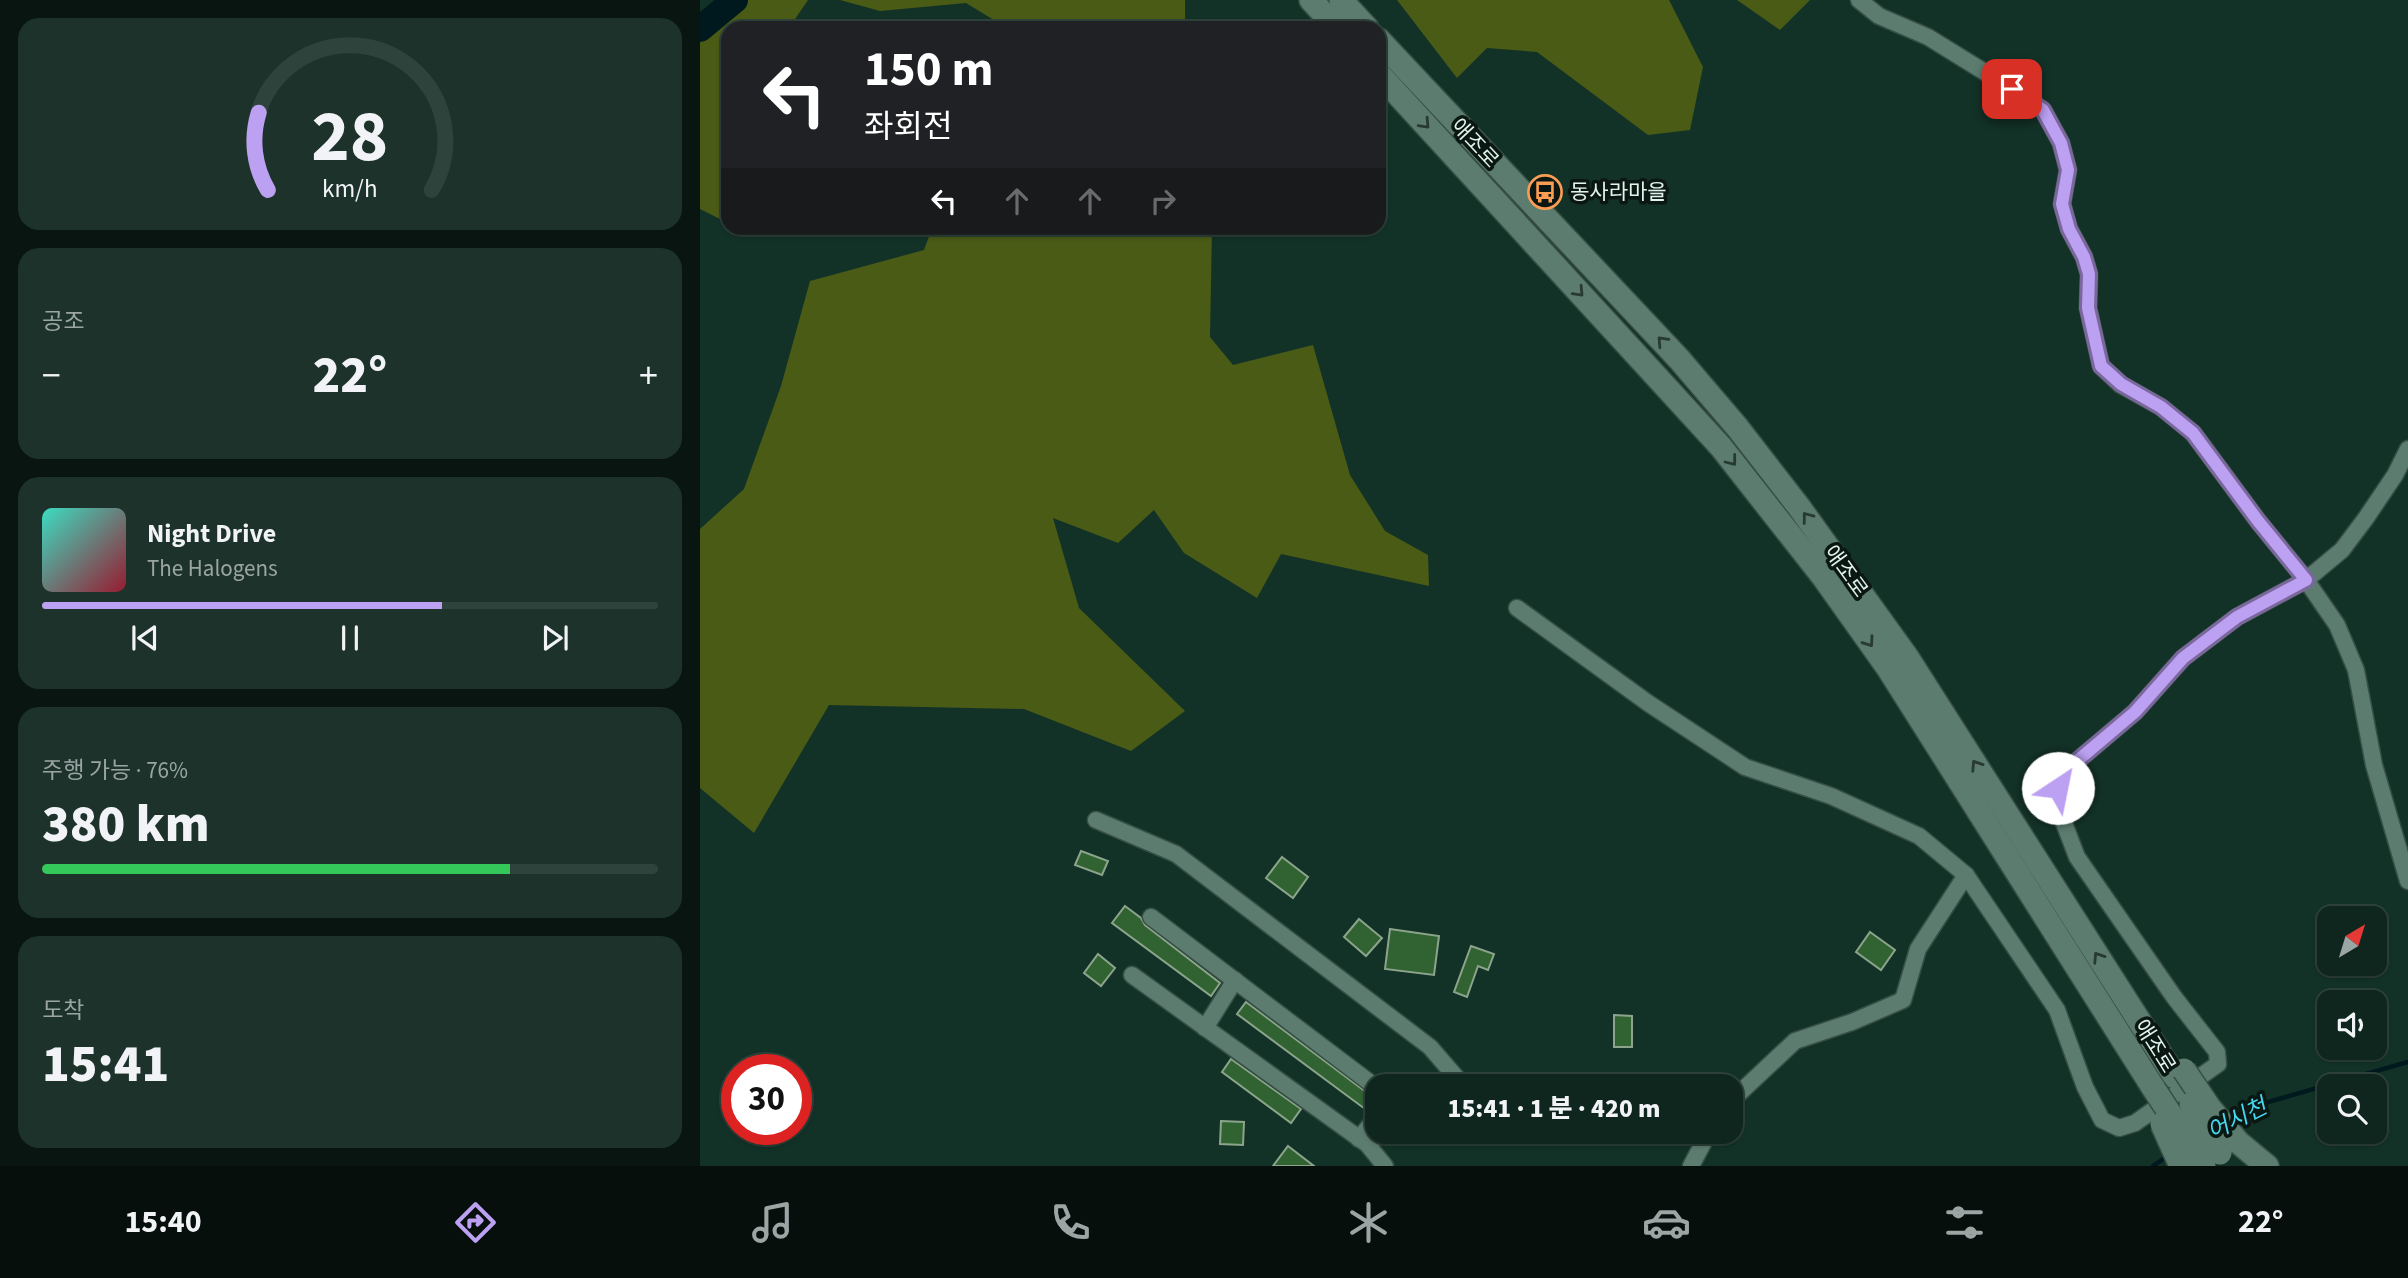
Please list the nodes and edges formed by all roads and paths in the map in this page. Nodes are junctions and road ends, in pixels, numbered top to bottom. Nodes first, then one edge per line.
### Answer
1 (1311, 0) edge
2 (1341, 0) edge
3 (1859, 0) edge
4 (1330, 21) edge
5 (1360, 21) edge
6 (1386, 47) edge
7 (1386, 82) edge
8 (2408, 449) edge
9 (2306, 580) junction
10 (1517, 608) dead end
11 (1096, 820) dead end
12 (1966, 875) junction
13 (2408, 881) edge
14 (1151, 917) dead end
15 (1132, 975) dead end
16 (1235, 980) junction
17 (1205, 1028) junction
18 (1453, 1074) edge
19 (1365, 1079) edge
20 (1743, 1090) edge
21 (2150, 1091) junction
22 (1365, 1137) edge
23 (1363, 1141) junction
24 (1703, 1144) edge
25 (2219, 1159) edge
26 (1385, 1166) edge
27 (1691, 1166) edge
28 (2181, 1166) edge
29 (2267, 1166) edge

1 - 4 street
2 - 5 street
3 - 9 street
25 -> 6 street, 애조로, bridge
7 -> 21 street, 애조로
8 - 9 street
9 - 12 street
9 - 13 street
10 - 12 street
11 - 18 street
12 - 20 street
14 - 16 street
15 - 17 street
16 - 17 street
16 - 19 street
17 - 23 street
21 - 25 street, bridge
21 - 28 street, bridge
22 - 23 street
23 - 26 street
24 - 27 street
25 - 29 street

